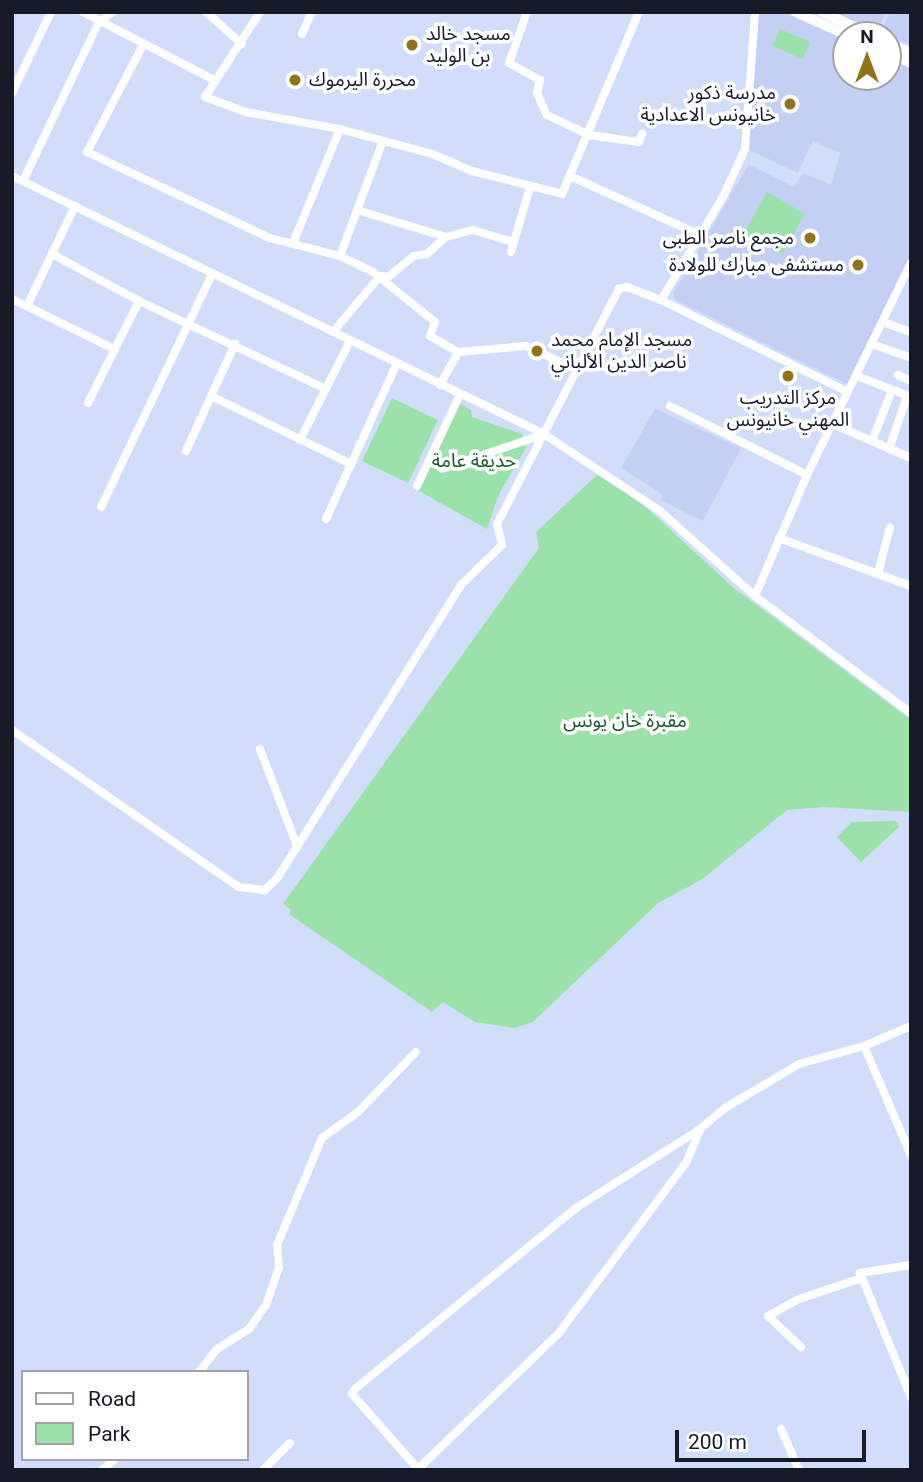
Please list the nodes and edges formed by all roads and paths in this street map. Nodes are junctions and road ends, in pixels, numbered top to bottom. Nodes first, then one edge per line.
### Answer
1 (51, 12) edge
2 (83, 12) edge
3 (113, 12) edge
4 (206, 12) edge
5 (260, 12) edge
6 (312, 12) edge
7 (527, 12) edge
8 (639, 12) edge
9 (796, 12) edge
10 (822, 12) edge
11 (756, 13) edge
12 (841, 21) edge
13 (99, 22) junction
14 (832, 28) edge
15 (302, 34) dead end
16 (242, 44) junction
17 (143, 45) junction
18 (214, 80) junction
19 (12, 93) edge
20 (340, 129) junction
21 (642, 134) dead end
22 (589, 135) junction
23 (382, 143) junction
24 (12, 176) edge
25 (570, 176) junction
26 (23, 181) junction
27 (530, 187) junction
28 (75, 206) junction
29 (357, 210) junction
30 (700, 235) junction
31 (446, 237) junction
32 (513, 242) junction
33 (293, 243) junction
34 (511, 252) dead end
35 (52, 254) junction
36 (340, 256) junction
37 (909, 269) edge
38 (212, 274) junction
39 (380, 276) junction
40 (12, 299) edge
41 (661, 300) junction
42 (139, 302) junction
43 (27, 306) junction
44 (189, 322) junction
45 (883, 322) junction
46 (332, 332) junction
47 (911, 332) edge
48 (350, 341) junction
49 (235, 344) junction
50 (872, 344) junction
51 (114, 349) junction
52 (458, 352) junction
53 (911, 358) edge
54 (397, 363) junction
55 (575, 369) junction
56 (898, 375) dead end
57 (857, 376) junction
58 (911, 381) edge
59 (440, 385) junction
60 (324, 388) junction
61 (892, 390) junction
62 (848, 392) junction
63 (460, 394) junction
64 (211, 396) junction
65 (909, 396) edge
66 (88, 403) dead end
67 (670, 406) dead end
68 (883, 414) junction
69 (899, 420) junction
70 (834, 424) junction
71 (544, 434) junction
72 (300, 440) junction
73 (872, 441) junction
74 (888, 449) junction
75 (186, 451) dead end
76 (911, 458) edge
77 (351, 464) junction
78 (442, 469) dead end
79 (807, 475) junction
80 (417, 486) dead end
81 (101, 508) dead end
82 (326, 519) dead end
83 (890, 528) dead end
84 (779, 538) junction
85 (878, 573) junction
86 (911, 586) edge
87 (755, 596) junction
88 (911, 713) edge
89 (12, 730) edge
90 (260, 749) dead end
91 (297, 846) junction
92 (911, 1026) edge
93 (864, 1046) junction
94 (416, 1052) dead end
95 (700, 1129) junction
96 (911, 1155) edge
97 (911, 1265) edge
98 (862, 1278) junction
99 (801, 1347) dead end
100 (201, 1370) edge
101 (911, 1397) edge
102 (781, 1429) dead end
103 (290, 1443) dead end
104 (417, 1469) edge
105 (263, 1470) edge
106 (799, 1470) edge

1 - 19 street
2 - 13 street
3 - 13 street
4 - 16 street
5 - 16 street
6 - 15 street
7 - 22 street
8 - 22 street
9 - 14 main road
10 - 12 main road
11 - 30 street
13 - 17 street
13 - 26 street
16 - 18 street
17 - 18 street
17 - 33 street
18 - 20 street
20 - 23 street
20 - 33 street
21 - 22 street
22 - 25 street
23 - 27 street
23 - 29 street
24 - 26 street
25 - 27 street
25 - 30 street
26 - 28 street
27 - 32 street
28 - 35 street
28 - 38 street
29 - 31 street
29 - 36 street
30 - 41 street
31 - 32 street
31 - 39 street
32 - 34 street
33 - 36 street
35 - 42 street
35 - 43 street
36 - 39 street
37 - 45 street
38 - 44 street
38 - 46 street
39 - 46 street
39 - 52 street
40 - 43 street
41 - 55 street
41 - 62 street
42 - 44 street
42 - 51 street
43 - 51 street
44 - 49 street
44 - 81 street
45 - 47 street
45 - 50 street
46 - 48 street
48 - 54 street
48 - 60 street
49 - 60 street
49 - 64 street
50 - 53 street
50 - 57 street
51 - 66 street
52 - 55 street
52 - 59 street
54 - 59 street
54 - 77 street
55 - 71 street
56 - 58 street
57 - 61 street
57 - 62 street
59 - 63 street
60 - 72 street
61 - 65 street
61 - 68 street
62 - 70 street
63 - 71 street
63 - 80 street
64 - 72 street
64 - 75 street
65 - 69 street
67 - 79 street
68 - 69 street
68 - 73 street
69 - 74 street
70 - 73 street
70 - 79 street
71 - 78 street
71 - 87 street
71 - 91 street
72 - 77 street
73 - 74 street
74 - 76 street
77 - 82 street
79 - 84 street
83 - 85 street
84 - 85 street
84 - 87 street
85 - 86 street
87 - 88 street
89 - 91 street
90 - 91 street
92 - 93 street
93 - 95 street
93 - 96 street
94 - 100 street
95 - 104 street
95 - 104 street
97 - 98 street
98 - 99 street
98 - 101 street
102 - 106 street
103 - 105 street

